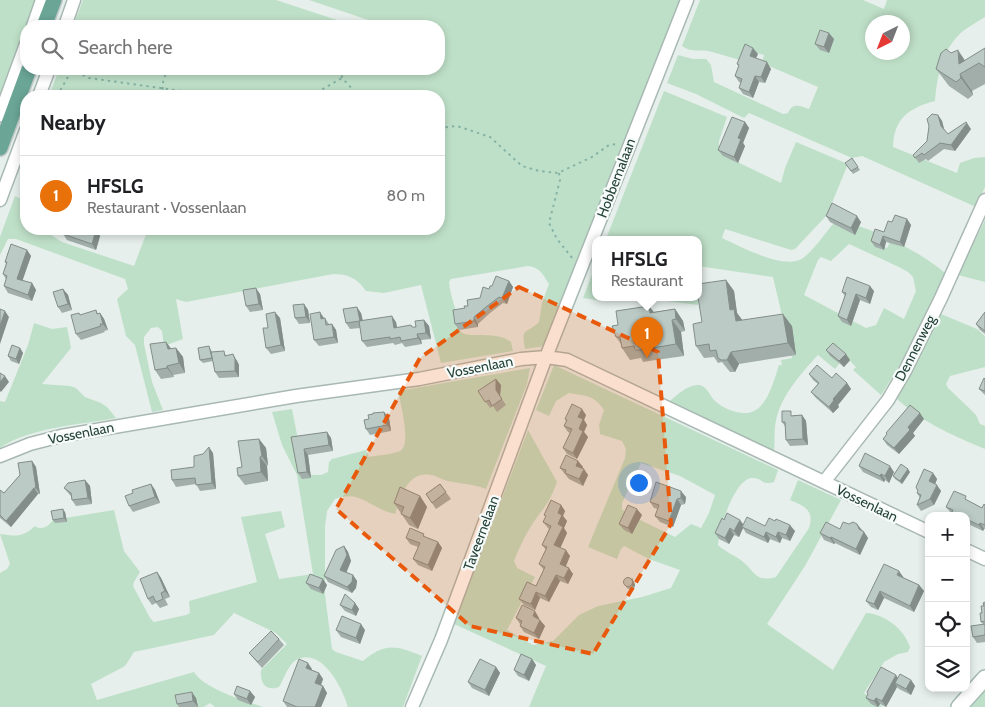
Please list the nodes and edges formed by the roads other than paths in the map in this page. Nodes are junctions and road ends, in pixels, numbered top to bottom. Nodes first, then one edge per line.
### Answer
1 (42, 0) edge
2 (54, 0) edge
3 (74, 0) edge
4 (687, 0) edge
5 (35, 20) edge
6 (46, 20) edge
7 (67, 20) edge
8 (20, 60) edge
9 (27, 75) edge
10 (48, 75) edge
11 (21, 90) edge
12 (41, 90) edge
13 (20, 94) edge
14 (0, 115) edge
15 (20, 146) edge
16 (0, 148) edge
17 (0, 200) edge
18 (985, 200) edge
19 (594, 236) edge
20 (592, 242) edge
21 (546, 357) junction
22 (0, 456) edge
23 (824, 482) junction
24 (925, 530) edge
25 (970, 552) edge
26 (985, 559) edge
27 (985, 678) edge
28 (412, 707) edge
29 (959, 707) edge

1 - 5 street
2 - 6 main road
3 - 7 street
4 - 19 street, Hobbemalaan
8 - 14 street
9 - 11 main road
10 - 12 street
13 - 16 main road
15 - 17 street
18 - 23 street, Dennenweg
20 - 21 street, Hobbemalaan
21 - 22 street, Vossenlaan
21 - 23 street, Vossenlaan
21 - 28 street, Taveernelaan
23 - 24 street, Vossenlaan
25 - 26 street
27 - 29 street

